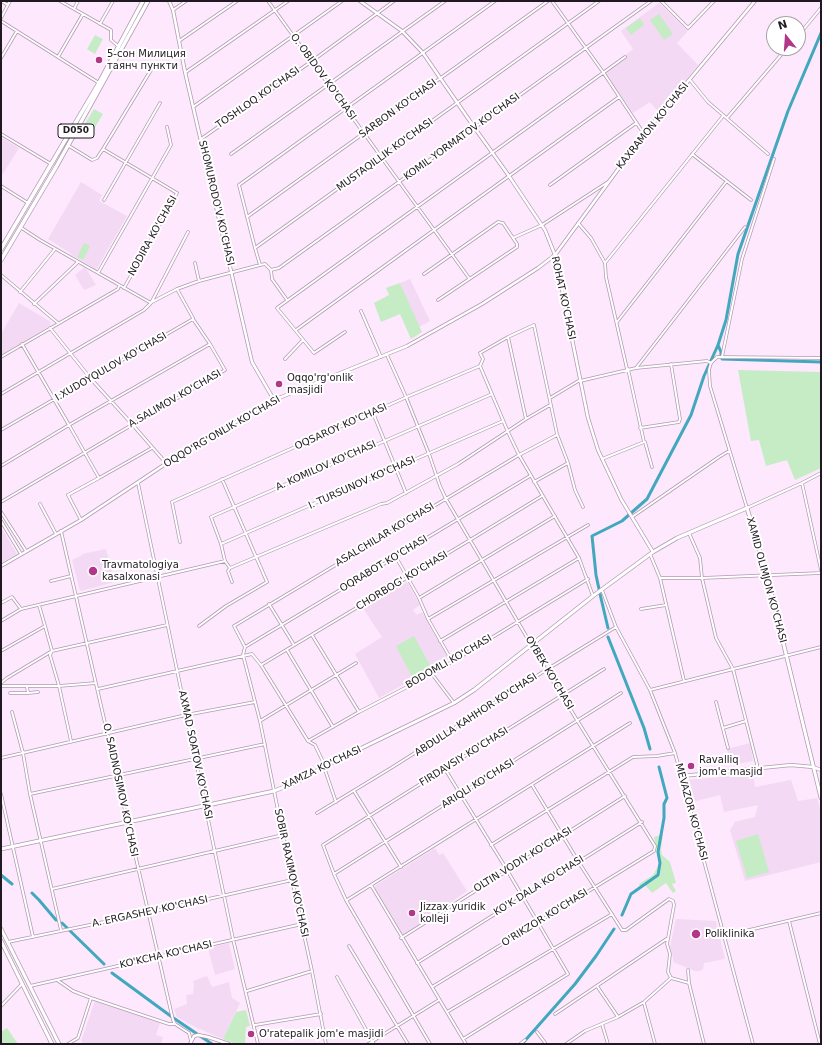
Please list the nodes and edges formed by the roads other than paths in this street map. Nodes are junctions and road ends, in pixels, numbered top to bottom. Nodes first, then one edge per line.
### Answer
1 (1, 1) edge
2 (10, 1) edge
3 (60, 1) edge
4 (78, 1) edge
5 (113, 1) edge
6 (143, 1) edge
7 (148, 1) edge
8 (169, 1) edge
9 (186, 1) edge
10 (237, 1) edge
11 (268, 1) edge
12 (288, 1) edge
13 (342, 1) edge
14 (360, 1) edge
15 (394, 1) edge
16 (445, 1) edge
17 (495, 1) edge
18 (548, 1) edge
19 (552, 1) edge
20 (599, 1) edge
21 (652, 1) edge
22 (661, 1) edge
23 (714, 1) edge
24 (755, 1) edge
25 (8, 5) junction
26 (821, 8) edge
27 (74, 9) junction
28 (173, 10) junction
29 (275, 10) junction
30 (378, 12) junction
31 (83, 14) junction
32 (1, 19) edge
33 (100, 24) junction
34 (568, 24) junction
35 (806, 26) edge
36 (17, 31) junction
37 (402, 31) junction
38 (294, 36) junction
39 (179, 41) junction
40 (119, 47) junction
41 (585, 48) junction
42 (423, 53) junction
43 (780, 56) edge
44 (58, 57) junction
45 (625, 57) dead end
46 (1, 58) edge
47 (312, 61) junction
48 (151, 70) dead end
49 (185, 72) junction
50 (603, 72) junction
51 (440, 78) junction
52 (690, 80) junction
53 (99, 82) junction
54 (329, 85) junction
55 (619, 97) junction
56 (160, 103) dead end
57 (457, 104) junction
58 (193, 107) junction
59 (346, 110) junction
60 (723, 116) junction
61 (726, 119) junction
62 (636, 123) junction
63 (166, 127) dead end
64 (474, 127) junction
65 (1, 134) edge
66 (364, 134) junction
67 (644, 134) junction
68 (201, 139) junction
69 (68, 145) junction
70 (103, 149) junction
71 (491, 152) junction
72 (231, 154) dead end
73 (692, 154) junction
74 (768, 154) dead end
75 (382, 158) junction
76 (774, 159) dead end
77 (126, 162) junction
78 (51, 164) junction
79 (56, 167) junction
80 (510, 176) junction
81 (153, 177) junction
82 (609, 181) junction
83 (399, 182) junction
84 (726, 182) junction
85 (550, 185) dead end
86 (1, 186) edge
87 (104, 200) dead end
88 (751, 200) dead end
89 (28, 203) junction
90 (416, 206) junction
91 (247, 217) junction
92 (578, 223) junction
93 (542, 225) junction
94 (20, 227) junction
95 (745, 227) dead end
96 (434, 230) junction
97 (188, 232) dead end
98 (513, 238) junction
99 (255, 248) junction
100 (1, 249) edge
101 (55, 249) junction
102 (452, 255) junction
103 (555, 255) junction
104 (1, 260) edge
105 (78, 262) junction
106 (195, 263) dead end
107 (605, 263) junction
108 (260, 265) junction
109 (271, 270) junction
110 (98, 273) junction
111 (232, 274) junction
112 (424, 274) dead end
113 (1, 275) edge
114 (469, 278) junction
115 (199, 282) junction
116 (120, 285) junction
117 (124, 288) junction
118 (177, 289) junction
119 (20, 292) junction
120 (287, 300) junction
121 (438, 300) dead end
122 (151, 303) junction
123 (34, 304) junction
124 (361, 311) dead end
125 (193, 318) junction
126 (617, 322) junction
127 (58, 323) junction
128 (50, 328) junction
129 (296, 330) junction
130 (345, 332) dead end
131 (508, 337) junction
132 (303, 340) junction
133 (22, 344) junction
134 (210, 344) junction
135 (70, 354) junction
136 (387, 355) junction
137 (1, 357) edge
138 (381, 357) junction
139 (722, 357) junction
140 (821, 358) edge
141 (285, 359) dead end
142 (712, 363) junction
143 (671, 364) junction
144 (480, 366) junction
145 (636, 368) junction
146 (628, 369) junction
147 (39, 373) junction
148 (91, 379) junction
149 (580, 380) junction
150 (1, 394) edge
151 (492, 394) junction
152 (406, 398) junction
153 (550, 398) junction
154 (54, 400) junction
155 (274, 400) junction
156 (112, 402) junction
157 (550, 405) junction
158 (373, 413) junction
159 (526, 419) junction
160 (503, 421) junction
161 (132, 424) junction
162 (69, 425) junction
163 (418, 426) junction
164 (640, 428) junction
165 (1, 430) edge
166 (508, 432) junction
167 (557, 434) junction
168 (384, 441) junction
169 (644, 442) junction
170 (153, 448) junction
171 (730, 451) junction
172 (84, 452) junction
173 (429, 454) junction
174 (519, 455) junction
175 (602, 459) junction
176 (166, 463) junction
177 (568, 463) junction
178 (1, 466) edge
179 (652, 467) dead end
180 (395, 468) junction
181 (821, 473) edge
182 (436, 475) junction
183 (530, 476) junction
184 (99, 478) junction
185 (222, 479) junction
186 (534, 482) junction
187 (138, 483) junction
188 (802, 484) junction
189 (406, 493) junction
190 (542, 496) junction
191 (446, 499) junction
192 (1, 502) edge
193 (40, 504) dead end
194 (234, 507) junction
195 (583, 507) dead end
196 (747, 508) junction
197 (1, 512) edge
198 (555, 516) junction
199 (632, 517) junction
200 (81, 520) junction
201 (458, 520) junction
202 (1, 521) edge
203 (588, 525) dead end
204 (62, 531) junction
205 (689, 533) junction
206 (56, 534) junction
207 (246, 534) junction
208 (568, 537) junction
209 (470, 540) junction
210 (180, 542) dead end
211 (221, 544) junction
212 (26, 552) junction
213 (652, 553) junction
214 (21, 554) junction
215 (256, 557) junction
216 (396, 557) junction
217 (579, 558) junction
218 (482, 560) junction
219 (225, 561) junction
220 (1, 566) edge
221 (230, 568) junction
222 (821, 571) edge
223 (72, 576) junction
224 (767, 576) junction
225 (156, 577) junction
226 (407, 577) junction
227 (660, 578) junction
228 (702, 578) junction
229 (588, 579) junction
230 (494, 580) junction
231 (51, 581) dead end
232 (232, 582) dead end
233 (602, 590) junction
234 (593, 596) junction
235 (76, 597) junction
236 (419, 598) junction
237 (507, 601) junction
238 (1, 603) edge
239 (269, 604) junction
240 (40, 605) junction
241 (666, 605) junction
242 (21, 609) junction
243 (641, 610) dead end
244 (428, 619) junction
245 (1, 621) edge
246 (519, 621) junction
247 (167, 625) junction
248 (282, 625) junction
249 (45, 626) junction
250 (199, 626) dead end
251 (616, 627) junction
252 (312, 635) junction
253 (440, 641) junction
254 (87, 643) junction
255 (294, 645) junction
256 (532, 646) junction
257 (245, 647) junction
258 (821, 647) edge
259 (287, 650) junction
260 (52, 651) junction
261 (1, 652) edge
262 (244, 655) junction
263 (786, 657) junction
264 (452, 661) junction
265 (356, 663) dead end
266 (260, 665) junction
267 (604, 669) dead end
268 (733, 669) junction
269 (546, 670) junction
270 (177, 671) junction
271 (432, 674) junction
272 (336, 675) junction
273 (684, 680) junction
274 (96, 683) junction
275 (1, 685) edge
276 (27, 686) junction
277 (59, 686) junction
278 (98, 689) junction
279 (650, 690) junction
280 (312, 691) junction
281 (38, 692) dead end
282 (10, 693) dead end
283 (28, 693) junction
284 (621, 693) dead end
285 (562, 695) junction
286 (255, 702) junction
287 (716, 702) dead end
288 (454, 703) junction
289 (286, 706) junction
290 (12, 712) dead end
291 (359, 712) junction
292 (186, 715) junction
293 (260, 721) junction
294 (578, 721) junction
295 (746, 721) junction
296 (630, 723) dead end
297 (333, 727) junction
298 (722, 728) junction
299 (108, 733) junction
300 (71, 741) junction
301 (308, 741) junction
302 (265, 744) junction
303 (593, 746) junction
304 (728, 748) dead end
305 (23, 753) junction
306 (675, 753) junction
307 (1, 758) edge
308 (196, 759) junction
309 (325, 767) junction
310 (813, 767) junction
311 (758, 768) junction
312 (445, 769) junction
313 (821, 770) edge
314 (609, 772) junction
315 (117, 776) junction
316 (682, 776) junction
317 (532, 785) junction
318 (274, 791) junction
319 (354, 791) junction
320 (1, 794) edge
321 (30, 794) junction
322 (461, 794) junction
323 (625, 796) junction
324 (821, 798) edge
325 (336, 802) junction
326 (206, 806) junction
327 (547, 811) junction
328 (317, 814) dead end
329 (369, 816) junction
330 (476, 820) junction
331 (127, 822) junction
332 (642, 822) junction
333 (283, 835) junction
334 (562, 836) junction
335 (41, 840) junction
336 (385, 842) junction
337 (491, 845) junction
338 (655, 846) joint
339 (12, 847) junction
340 (1, 849) edge
341 (215, 852) junction
342 (578, 861) junction
343 (401, 867) junction
344 (138, 870) junction
345 (507, 870) junction
346 (334, 874) junction
347 (292, 880) junction
348 (371, 885) junction
349 (595, 887) junction
350 (52, 890) junction
351 (225, 895) junction
352 (522, 896) junction
353 (346, 900) junction
354 (147, 913) junction
355 (821, 913) edge
356 (612, 914) junction
357 (789, 921) junction
358 (537, 922) junction
359 (302, 924) junction
360 (1, 930) edge
361 (61, 930) junction
362 (724, 936) junction
363 (33, 937) junction
364 (402, 938) junction
365 (668, 938) junction
366 (234, 939) junction
367 (8, 942) junction
368 (1, 943) edge
369 (349, 946) dead end
370 (553, 948) junction
371 (158, 957) junction
372 (417, 963) junction
373 (688, 970) dead end
374 (312, 971) junction
375 (337, 977) dead end
376 (671, 978) junction
377 (57, 980) junction
378 (23, 983) junction
379 (689, 984) junction
380 (30, 986) junction
381 (597, 986) junction
382 (432, 987) junction
383 (247, 990) junction
384 (91, 998) junction
385 (440, 1000) junction
386 (644, 1002) junction
387 (1, 1006) edge
388 (447, 1012) junction
389 (320, 1014) junction
390 (555, 1014) dead end
391 (413, 1016) junction
392 (618, 1017) junction
393 (175, 1024) junction
394 (602, 1024) junction
395 (255, 1025) junction
396 (397, 1026) junction
397 (537, 1032) dead end
398 (463, 1039) junction
399 (524, 1040) dead end
400 (373, 1041) junction
401 (191, 1042) edge
402 (52, 1044) edge
403 (59, 1044) edge
404 (68, 1044) edge
405 (230, 1044) edge
406 (258, 1044) edge
407 (326, 1044) edge
408 (368, 1044) edge
409 (374, 1044) edge
410 (408, 1044) edge
411 (430, 1044) edge
412 (466, 1044) edge
413 (520, 1044) edge
414 (546, 1044) edge
415 (566, 1044) edge
416 (608, 1044) edge
417 (655, 1044) edge
418 (704, 1044) edge
419 (753, 1044) edge
420 (820, 1044) edge

1 - 25 street
2 - 25 street
3 - 27 street
4 - 27 street
5 - 33 street
6 - 40 main road, D050
7 - 69 main road, D050
8 - 28 street, SHOMURODO'V KO'CHASI
9 - 28 street
10 - 39 street
11 - 29 street, O. OBIDOV KO'CHASI
12 - 29 street
13 - 38 street
14 - 30 street, ROHAT KO'CHASI
15 - 30 street, TOSHLOQ KO'CHASI
16 - 37 street
17 - 42 street
18 - 51 street, SARBON KO'CHASI
19 - 34 street
20 - 34 street, MUSTAQILLIK KO'CHASI
21 - 41 street, KOMIL YORMATOV KO'CHASI
22 - 23 street
24 - 52 street, KAXRAMON KO'CHASI
25 - 32 street
26 - 35 street
27 - 31 street
28 - 39 street, SHOMURODO'V KO'CHASI
29 - 38 street, O. OBIDOV KO'CHASI
29 - 49 street
30 - 37 street, ROHAT KO'CHASI
30 - 47 street, TOSHLOQ KO'CHASI
31 - 33 street
31 - 44 street
32 - 36 street
33 - 40 street
34 - 41 street
34 - 57 street, MUSTAQILLIK KO'CHASI
36 - 44 street
36 - 46 street
37 - 42 street, ROHAT KO'CHASI
37 - 54 street
38 - 47 street, O. OBIDOV KO'CHASI
38 - 58 street
39 - 49 street, SHOMURODO'V KO'CHASI
40 - 53 main road, D050
41 - 50 street
41 - 64 street, KOMIL YORMATOV KO'CHASI
42 - 51 street, ROHAT KO'CHASI
42 - 59 street
43 - 61 street
44 - 53 street
45 - 50 street
47 - 54 street, O. OBIDOV KO'CHASI
47 - 68 street, TOSHLOQ KO'CHASI
48 - 70 street
49 - 58 street, SHOMURODO'V KO'CHASI
50 - 55 street
50 - 71 street
51 - 57 street, ROHAT KO'CHASI
51 - 66 street, SARBON KO'CHASI
52 - 60 street
52 - 67 street, KAXRAMON KO'CHASI
53 - 78 main road, D050
54 - 59 street, O. OBIDOV KO'CHASI
54 - 72 street
55 - 62 street
55 - 80 street
56 - 77 street
57 - 64 street, ROHAT KO'CHASI
57 - 75 street, MUSTAQILLIK KO'CHASI
58 - 68 street, SHOMURODO'V KO'CHASI
59 - 66 street, O. OBIDOV KO'CHASI
59 - 91 street
60 - 61 street
60 - 73 street
61 - 74 street
62 - 67 street
62 - 85 street
63 - 81 street
64 - 71 street, ROHAT KO'CHASI
64 - 83 street, KOMIL YORMATOV KO'CHASI
65 - 78 street
66 - 75 street, O. OBIDOV KO'CHASI
66 - 91 street, SARBON KO'CHASI
67 - 82 street, KAXRAMON KO'CHASI
68 - 111 street, SHOMURODO'V KO'CHASI
69 - 70 street
69 - 79 main road, D050
70 - 77 street, NODIRA KO'CHASI
71 - 80 street, ROHAT KO'CHASI
71 - 90 street
73 - 84 street
73 - 107 street
75 - 83 street, O. OBIDOV KO'CHASI
75 - 99 street, MUSTAQILLIK KO'CHASI
76 - 139 street
77 - 81 street, NODIRA KO'CHASI
77 - 87 street
78 - 79 main road
78 - 89 main road, D050
79 - 94 main road, D050
80 - 93 street, ROHAT KO'CHASI
80 - 96 street
81 - 110 street
81 - 117 street, NODIRA KO'CHASI
82 - 92 street, KAXRAMON KO'CHASI
82 - 93 street
83 - 90 street, O. OBIDOV KO'CHASI
83 - 109 street, KOMIL YORMATOV KO'CHASI
84 - 88 street
84 - 126 street
86 - 89 street
89 - 100 main road, D050
90 - 96 street, O. OBIDOV KO'CHASI
90 - 120 street
91 - 99 street
92 - 103 street, KAXRAMON KO'CHASI
92 - 107 street
93 - 98 street
93 - 103 street, ROHAT KO'CHASI
94 - 101 street
94 - 104 main road, D050
95 - 145 street
96 - 102 street, O. OBIDOV KO'CHASI
96 - 129 street
97 - 122 street
98 - 102 street
98 - 114 street
99 - 108 street
101 - 105 street
101 - 119 street
102 - 112 street
102 - 114 street, O. OBIDOV KO'CHASI
103 - 136 street, OQQO'RG'ONLIK KO'CHASI
103 - 149 street, ROHAT KO'CHASI
105 - 110 street
105 - 123 street
106 - 115 street
107 - 126 street
108 - 109 street
108 - 111 street
109 - 120 street
110 - 116 street
111 - 115 street
111 - 155 street, SHOMURODO'V KO'CHASI
113 - 119 street
114 - 121 street
115 - 118 street
116 - 117 street
116 - 127 street
117 - 122 street
118 - 122 street
118 - 125 street
119 - 123 street
120 - 129 street
122 - 135 street
123 - 127 street
124 - 138 street
125 - 134 street
125 - 148 street, I.XUDOYQULOV KO'CHASI
126 - 146 street
127 - 128 street
128 - 133 street
128 - 135 street
129 - 132 street
130 - 132 street
131 - 144 street
131 - 153 street
131 - 159 street
132 - 141 street
133 - 137 street
133 - 147 street
134 - 156 street
134 - 161 street, A.SALIMOV KO'CHASI
135 - 147 street
135 - 148 street
136 - 138 street, OQQO'RG'ONLIK KO'CHASI
136 - 152 street, OYBEK KO'CHASI
138 - 155 street, OQQO'RG'ONLIK KO'CHASI
139 - 140 street
139 - 142 street
142 - 143 street
142 - 171 street, XAMID OLIMJON KO'CHASI
143 - 145 street
143 - 164 street
144 - 151 street
144 - 152 street, OQSAROY KO'CHASI
145 - 146 street
146 - 149 street
146 - 164 street
147 - 150 street
147 - 154 street
148 - 154 street, I.XUDOYQULOV KO'CHASI
148 - 156 street
149 - 153 street
149 - 175 street, ROHAT KO'CHASI
151 - 160 street
151 - 163 street, A. KOMILOV KO'CHASI
152 - 158 street, OQSAROY KO'CHASI
152 - 163 street, OYBEK KO'CHASI
153 - 157 street
154 - 162 street
154 - 165 street, I.XUDOYQULOV KO'CHASI
155 - 176 street, OQQO'RG'ONLIK KO'CHASI
156 - 161 street
156 - 162 street
157 - 159 street
157 - 167 street
158 - 168 street
158 - 185 street, OQSAROY KO'CHASI
159 - 166 street
160 - 166 street
160 - 173 street, I. TURSUNOV KO'CHASI
161 - 170 street
161 - 172 street, A.SALIMOV KO'CHASI
162 - 172 street
162 - 178 street
163 - 168 street, A. KOMILOV KO'CHASI
163 - 173 street, OYBEK KO'CHASI
164 - 169 street
166 - 174 street
166 - 182 street
167 - 174 street, ASALCHILAR KO'CHASI
167 - 177 street
168 - 180 street
168 - 194 street, A. KOMILOV KO'CHASI
169 - 175 street
169 - 179 street
170 - 176 street
170 - 184 street
171 - 196 street, XAMID OLIMJON KO'CHASI
171 - 199 street
172 - 184 street
172 - 192 street, A.SALIMOV KO'CHASI
173 - 180 street, I. TURSUNOV KO'CHASI
173 - 182 street, OYBEK KO'CHASI
174 - 183 street
174 - 191 street, ASALCHILAR KO'CHASI
175 - 199 street, ROHAT KO'CHASI
176 - 187 street, OQQO'RG'ONLIK KO'CHASI
177 - 186 street
177 - 195 street
180 - 189 street
180 - 207 street, I. TURSUNOV KO'CHASI
181 - 188 street
182 - 189 street
182 - 191 street, OYBEK KO'CHASI
183 - 186 street
183 - 201 street, OQRABOT KO'CHASI
184 - 200 street
185 - 194 street
185 - 210 street, OQSAROY KO'CHASI
186 - 190 street
187 - 200 street, OQQO'RG'ONLIK KO'CHASI
187 - 225 street, AXMAD SOATOV KO'CHASI
188 - 196 street
188 - 222 street
189 - 215 street
190 - 198 street
190 - 209 street, CHORBOG' KO'CHASI
191 - 201 street, OYBEK KO'CHASI
191 - 239 street, ASALCHILAR KO'CHASI
193 - 206 street
194 - 207 street
194 - 211 street, A. KOMILOV KO'CHASI
196 - 205 main road, XAMZA KO'CHASI
196 - 224 main road, XAMID OLIMJON KO'CHASI
197 - 212 street
198 - 208 street
198 - 218 street
199 - 213 street, ROHAT KO'CHASI
200 - 204 street, OQQO'RG'ONLIK KO'CHASI
201 - 209 street, OYBEK KO'CHASI
201 - 216 street, OQRABOT KO'CHASI
202 - 214 street
203 - 208 street
204 - 206 street, OQQO'RG'ONLIK KO'CHASI
204 - 223 street, O. SAIDNOSIMOV KO'CHASI
205 - 213 main road, XAMZA KO'CHASI
205 - 228 street
206 - 212 street, OQQO'RG'ONLIK KO'CHASI
207 - 211 street, I. TURSUNOV KO'CHASI
207 - 215 street
208 - 217 street
208 - 230 street
209 - 218 street, OYBEK KO'CHASI
209 - 226 street, CHORBOG' KO'CHASI
211 - 219 street, A. KOMILOV KO'CHASI
212 - 214 street, OQQO'RG'ONLIK KO'CHASI
213 - 227 street
213 - 233 main road, XAMZA KO'CHASI
214 - 220 street, OQQO'RG'ONLIK KO'CHASI
215 - 221 street
215 - 250 street
216 - 226 street
216 - 248 street, OQRABOT KO'CHASI
217 - 229 street
217 - 237 street
218 - 230 street, OYBEK KO'CHASI
218 - 236 street
219 - 221 street, A. KOMILOV KO'CHASI
219 - 225 street
221 - 232 street
222 - 224 street
223 - 231 street
223 - 235 street, O. SAIDNOSIMOV KO'CHASI
224 - 228 street
224 - 263 main road, XAMID OLIMJON KO'CHASI
225 - 235 street
225 - 247 street, AXMAD SOATOV KO'CHASI
226 - 236 street
226 - 252 street, CHORBOG' KO'CHASI
227 - 228 street
227 - 241 street
228 - 268 street
229 - 234 street
229 - 246 street, BODOMLI KO'CHASI
230 - 237 street, OYBEK KO'CHASI
230 - 244 street
233 - 234 main road, XAMZA KO'CHASI
233 - 251 street, MEVAZOR KO'CHASI
234 - 256 main road, XAMZA KO'CHASI
235 - 240 street
235 - 254 street, O. SAIDNOSIMOV KO'CHASI
236 - 244 street
237 - 246 street, OYBEK KO'CHASI
237 - 253 street
238 - 242 street
239 - 248 street
239 - 257 street, ASALCHILAR KO'CHASI
240 - 242 street
240 - 249 street
241 - 243 street
241 - 273 street
242 - 245 street
244 - 253 street
246 - 256 street, OYBEK KO'CHASI
246 - 264 street, BODOMLI KO'CHASI
247 - 254 street
247 - 270 street, AXMAD SOATOV KO'CHASI
248 - 255 street
248 - 257 street, OQRABOT KO'CHASI
249 - 260 street
249 - 261 street
251 - 269 street, ABDULLA KAHHOR KO'CHASI
251 - 279 street, MEVAZOR KO'CHASI
252 - 255 street, CHORBOG' KO'CHASI
252 - 272 street
253 - 264 street
254 - 260 street
254 - 274 street, O. SAIDNOSIMOV KO'CHASI
255 - 259 street, CHORBOG' KO'CHASI
256 - 269 street, OYBEK KO'CHASI
256 - 288 main road, XAMZA KO'CHASI
257 - 262 street
258 - 263 street
259 - 266 street, CHORBOG' KO'CHASI
259 - 280 street
260 - 275 street
260 - 277 street
262 - 266 street
262 - 270 street
262 - 286 street, SOBIR RAXIMOV KO'CHASI
263 - 268 street
263 - 310 main road, XAMID OLIMJON KO'CHASI
264 - 271 street, BODOMLI KO'CHASI
265 - 272 street
266 - 289 street
267 - 285 street, FIRDAVSIY KO'CHASI
268 - 273 street
268 - 295 street
269 - 285 street, OYBEK KO'CHASI
269 - 319 street, ABDULLA KAHHOR KO'CHASI
270 - 278 street
270 - 292 street, AXMAD SOATOV KO'CHASI
271 - 288 street
271 - 291 street, BODOMLI KO'CHASI
272 - 280 street
272 - 291 street
273 - 279 street
274 - 277 street
274 - 278 street, O. SAIDNOSIMOV KO'CHASI
275 - 276 street
276 - 277 street
276 - 283 street
277 - 300 street
278 - 299 street, O. SAIDNOSIMOV KO'CHASI
279 - 306 street, MEVAZOR KO'CHASI
280 - 289 street
280 - 297 street
281 - 283 street
282 - 283 street
284 - 294 street, ARIQLI KO'CHASI
285 - 294 street, OYBEK KO'CHASI
285 - 312 street, FIRDAVSIY KO'CHASI
286 - 292 street
286 - 293 street, SOBIR RAXIMOV KO'CHASI
287 - 298 street
288 - 309 main road, XAMZA KO'CHASI
289 - 293 street
289 - 301 street
290 - 305 street
291 - 297 street, BODOMLI KO'CHASI
292 - 299 street
292 - 308 street, AXMAD SOATOV KO'CHASI
293 - 302 street, SOBIR RAXIMOV KO'CHASI
294 - 303 street, OYBEK KO'CHASI
294 - 322 street, ARIQLI KO'CHASI
295 - 298 street
295 - 311 street
296 - 303 street
297 - 301 street, BODOMLI KO'CHASI
298 - 304 street
299 - 300 street
299 - 315 street, O. SAIDNOSIMOV KO'CHASI
300 - 305 street
301 - 309 street
302 - 308 street
302 - 318 street, SOBIR RAXIMOV KO'CHASI
303 - 314 street, OYBEK KO'CHASI
303 - 317 street
305 - 307 street
305 - 321 street
306 - 314 street
306 - 316 street, MEVAZOR KO'CHASI
308 - 315 street
308 - 326 street, AXMAD SOATOV KO'CHASI
309 - 318 main road, XAMZA KO'CHASI
309 - 325 street
310 - 311 street
310 - 313 street
310 - 324 main road, XAMID OLIMJON KO'CHASI
311 - 316 street
312 - 322 street
312 - 329 street, FIRDAVSIY KO'CHASI
314 - 323 street, OYBEK KO'CHASI
314 - 327 street
315 - 321 street
315 - 331 street, O. SAIDNOSIMOV KO'CHASI
316 - 362 street, MEVAZOR KO'CHASI
317 - 327 street
317 - 330 street
318 - 326 main road, XAMZA KO'CHASI
318 - 333 street, SOBIR RAXIMOV KO'CHASI
319 - 325 street, ABDULLA KAHHOR KO'CHASI
319 - 329 street
320 - 339 street
321 - 335 street
322 - 330 street
322 - 336 street, ARIQLI KO'CHASI
323 - 332 street, OYBEK KO'CHASI
323 - 334 street, OLTIN VODIY KO'CHASI
325 - 328 street, ABDULLA KAHHOR KO'CHASI
326 - 331 main road, XAMZA KO'CHASI
326 - 341 street, AXMAD SOATOV KO'CHASI
327 - 334 street
327 - 337 street
329 - 336 street
329 - 346 street, FIRDAVSIY KO'CHASI
330 - 337 street
330 - 343 street
331 - 335 main road, XAMZA KO'CHASI
331 - 344 street, O. SAIDNOSIMOV KO'CHASI
332 - 338 street, OYBEK KO'CHASI
332 - 342 street, KO'K DALA KO'CHASI
333 - 341 street
333 - 347 street, SOBIR RAXIMOV KO'CHASI
334 - 342 street
334 - 345 street, OLTIN VODIY KO'CHASI
335 - 339 main road, XAMZA KO'CHASI
335 - 350 street
336 - 343 street
336 - 346 street, ARIQLI KO'CHASI
337 - 345 street
338 - 349 street, O'RIKZOR KO'CHASI
339 - 340 main road, XAMZA KO'CHASI
339 - 363 street
341 - 344 street
341 - 351 street, AXMAD SOATOV KO'CHASI
342 - 349 street
342 - 352 street, KO'K DALA KO'CHASI
343 - 348 street
344 - 350 street
344 - 354 street, O. SAIDNOSIMOV KO'CHASI
345 - 352 street
345 - 364 street, OLTIN VODIY KO'CHASI
346 - 353 street
347 - 351 street, A. ERGASHEV KO'CHASI
347 - 359 street, SOBIR RAXIMOV KO'CHASI
348 - 353 street
348 - 364 street
349 - 356 street
349 - 358 street, O'RIKZOR KO'CHASI
350 - 361 street
351 - 354 street, A. ERGASHEV KO'CHASI
351 - 366 street, AXMAD SOATOV KO'CHASI
352 - 358 street
352 - 372 street, KO'K DALA KO'CHASI
353 - 391 street
354 - 361 street, A. ERGASHEV KO'CHASI
354 - 371 street, O. SAIDNOSIMOV KO'CHASI
355 - 357 street
356 - 365 street
356 - 370 street
357 - 362 street
357 - 420 street
358 - 370 street
358 - 382 street, O'RIKZOR KO'CHASI
359 - 366 street, KO'KCHA KO'CHASI
359 - 374 street, SOBIR RAXIMOV KO'CHASI
360 - 367 main road
361 - 363 street, A. ERGASHEV KO'CHASI
362 - 419 street, MEVAZOR KO'CHASI
363 - 367 street, A. ERGASHEV KO'CHASI
364 - 372 street
365 - 376 street
365 - 381 street
366 - 371 street, KO'KCHA KO'CHASI
366 - 383 street, AXMAD SOATOV KO'CHASI
367 - 380 main road
368 - 378 main road
369 - 396 street
370 - 388 street
370 - 398 street
371 - 377 street, KO'KCHA KO'CHASI
371 - 393 street, O. SAIDNOSIMOV KO'CHASI
372 - 382 street
373 - 379 street
374 - 383 street
374 - 389 street, SOBIR RAXIMOV KO'CHASI
375 - 400 street
376 - 379 street
376 - 386 street
377 - 380 street, KO'KCHA KO'CHASI
377 - 384 street
378 - 387 street
378 - 402 main road
379 - 418 street
380 - 403 main road
381 - 390 street
381 - 392 street
382 - 385 street
383 - 395 street, AXMAD SOATOV KO'CHASI
384 - 393 street
384 - 404 street
385 - 388 street
385 - 391 street
386 - 392 street
386 - 417 street
388 - 398 street
389 - 395 street
389 - 407 street, SOBIR RAXIMOV KO'CHASI
391 - 396 street
391 - 411 street
392 - 394 street
393 - 401 street
394 - 415 street
394 - 416 street
395 - 406 street, AXMAD SOATOV KO'CHASI
396 - 400 street
396 - 410 street
397 - 414 street
398 - 412 street
399 - 413 street
400 - 408 street
400 - 409 street
401 - 405 street

